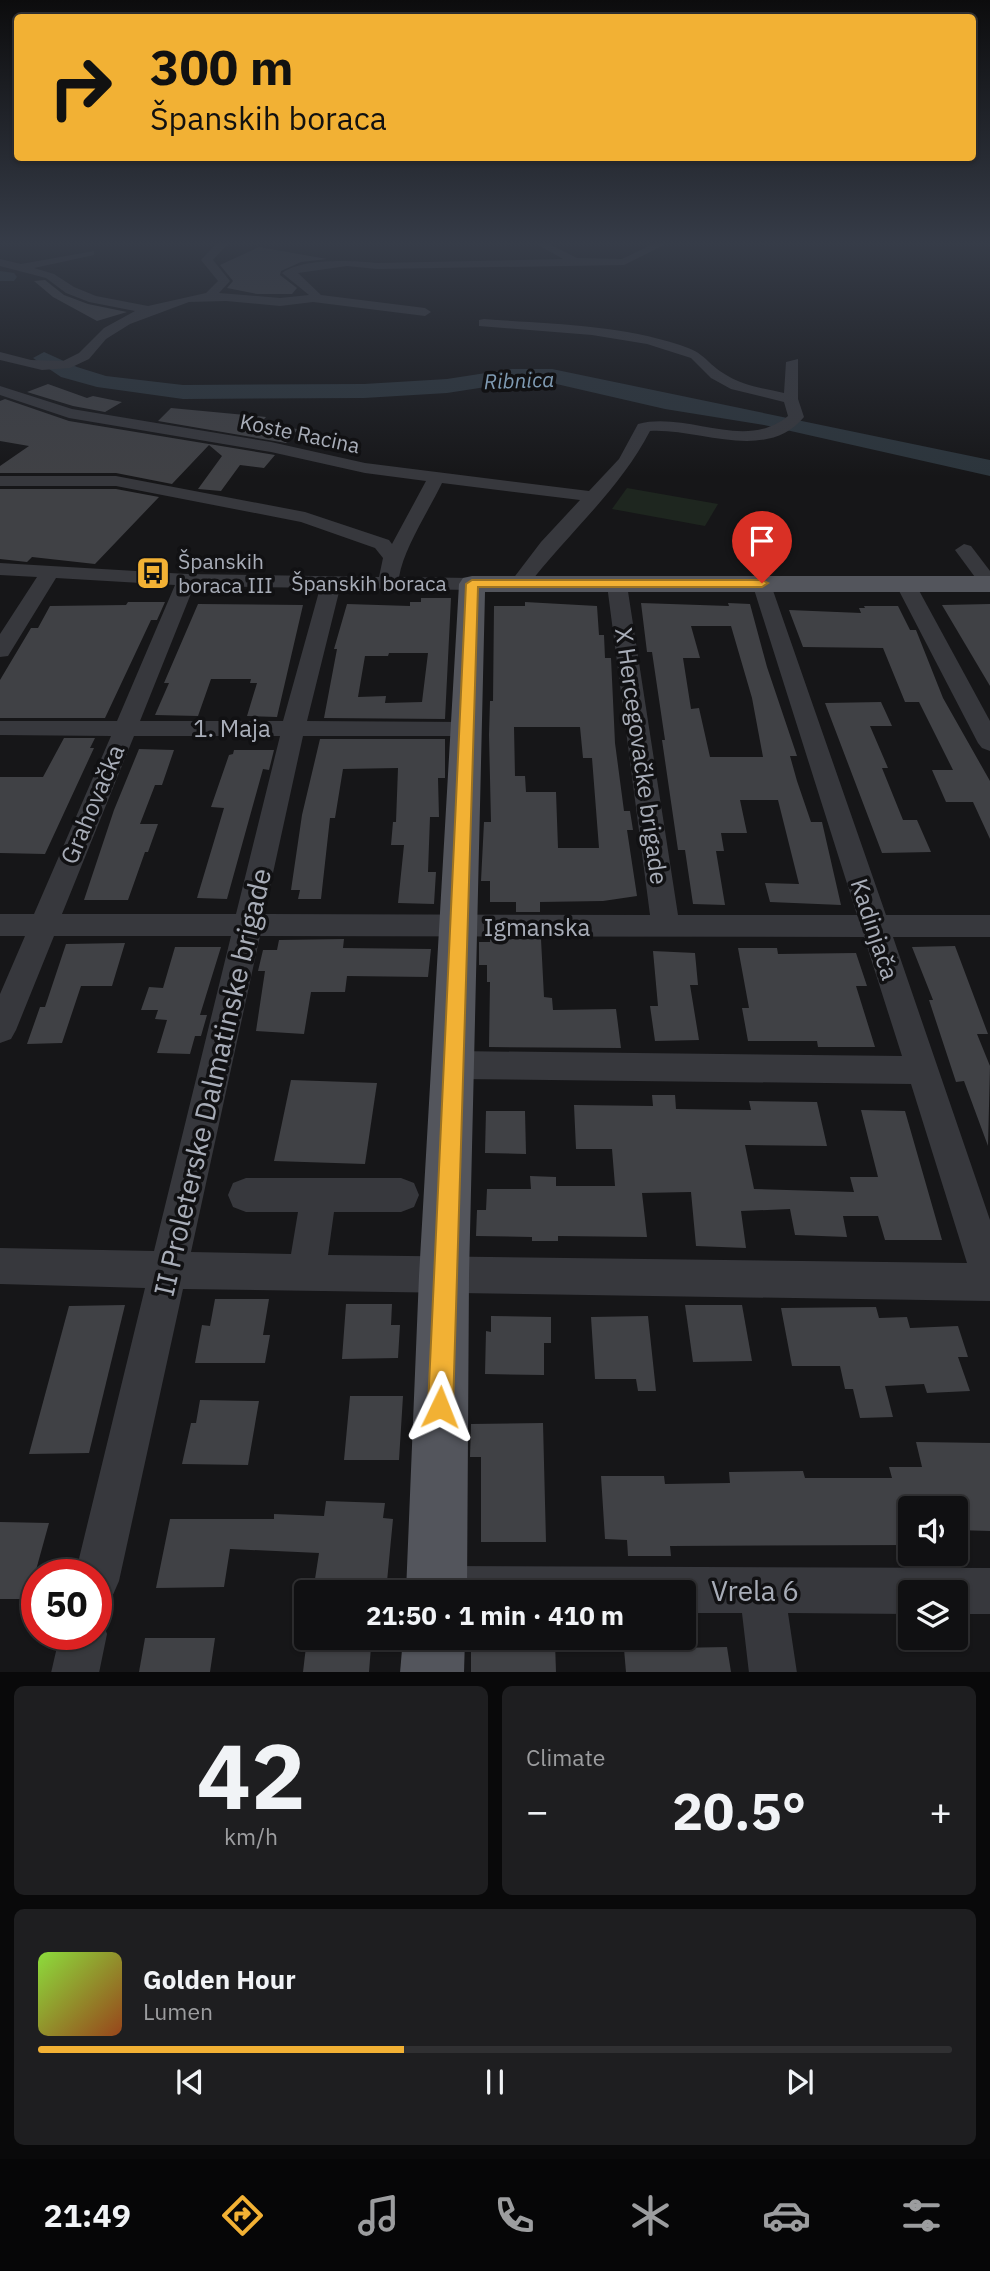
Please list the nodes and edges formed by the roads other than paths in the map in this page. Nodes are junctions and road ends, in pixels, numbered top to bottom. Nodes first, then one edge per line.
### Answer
1 (127, 321) edge
2 (484, 323) dead end
3 (0, 356) edge
4 (793, 362) dead end
5 (0, 390) edge
6 (791, 398) junction
7 (435, 479) junction
8 (0, 481) edge
9 (595, 497) junction
10 (964, 550) dead end
11 (393, 557) junction
12 (0, 569) edge
13 (50, 572) junction
14 (187, 580) junction
15 (388, 583) junction
16 (762, 583) junction
17 (331, 584) junction
18 (472, 584) junction
19 (519, 584) junction
20 (617, 584) junction
21 (990, 584) edge
22 (906, 585) junction
23 (0, 650) edge
24 (0, 728) edge
25 (124, 728) junction
26 (293, 729) junction
27 (465, 729) junction
28 (990, 743) edge
29 (0, 925) edge
30 (41, 926) junction
31 (248, 926) junction
32 (990, 926) edge
33 (666, 927) junction
34 (874, 927) junction
35 (460, 928) junction
36 (0, 1030) edge
37 (454, 1065) junction
38 (922, 1070) junction
39 (319, 1193) junction
40 (246, 1195) dead end
41 (401, 1195) dead end
42 (0, 1266) edge
43 (169, 1270) junction
44 (307, 1273) junction
45 (990, 1275) edge
46 (444, 1276) junction
47 (990, 1282) edge
48 (101, 1559) edge
49 (436, 1580) edge
50 (762, 1590) junction
51 (990, 1591) edge
52 (696, 1593) edge
53 (80, 1650) edge
54 (433, 1650) edge
55 (75, 1672) edge
56 (432, 1672) edge
57 (774, 1672) edge

1 - 3 street
2 - 6 street
4 - 6 street
5 - 7 street, Koste Racina
6 - 9 street
7 - 9 street, Koste Racina
7 - 11 street
8 - 11 street
9 - 19 street
10 - 21 street
11 - 15 street
12 - 13 street, Španskih boraca
13 - 14 street, Španskih boraca
13 - 23 street
14 - 17 street, Španskih boraca
14 - 25 street, Grahovačka
15 - 17 street, Španskih boraca
15 - 18 street, Španskih boraca
16 - 20 main road, Španskih boraca
16 - 22 main road, Španskih boraca
16 - 34 street, Kadinjača
17 - 26 street, II Proleterske Dalmatinske brigade
18 - 19 main road, Španskih boraca
18 - 27 main road
19 - 20 main road, Španskih boraca
20 - 33 street, X Hercegovačke brigade
21 - 22 main road, Španskih boraca
22 - 28 street
24 - 25 street, 1. Maja
25 - 26 street, 1. Maja
25 - 30 street, Grahovačka
26 - 27 street, 1. Maja
26 - 31 street, II Proleterske Dalmatinske brigade
27 - 35 main road
29 - 30 street, Igmanska
30 - 31 street, Igmanska
30 - 36 street, Grahovačka
31 - 35 street, Igmanska
31 - 43 street, II Proleterske Dalmatinske brigade
32 - 34 street, Igmanska
33 - 34 street, Igmanska
33 - 35 street, Igmanska
34 - 38 street, Kadinjača
35 - 37 main road
37 - 38 street
37 - 46 main road
38 - 45 street, Kadinjača
39 - 40 street
39 - 41 street
39 - 44 street
42 - 43 street
43 - 44 street
43 - 48 street, II Proleterske Dalmatinske brigade
44 - 46 street
46 - 47 street
46 - 49 main road
50 - 51 street, Vrela 6
50 - 52 street, Vrela 6
50 - 57 street
53 - 55 street
54 - 56 main road

